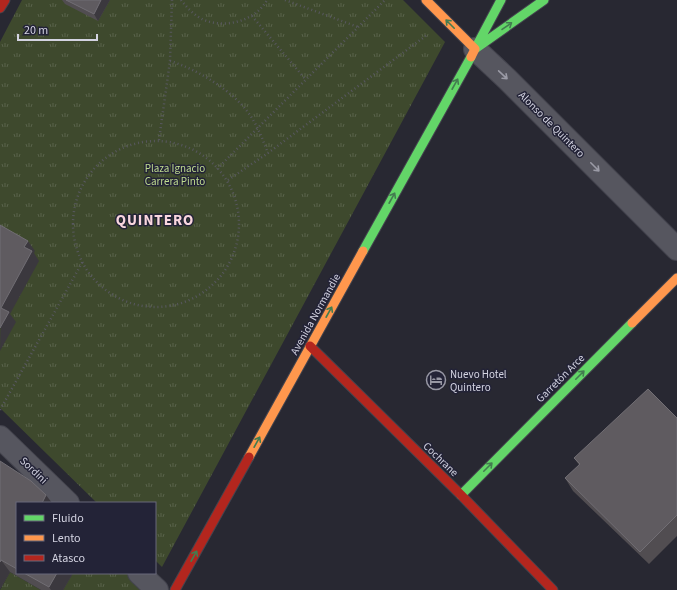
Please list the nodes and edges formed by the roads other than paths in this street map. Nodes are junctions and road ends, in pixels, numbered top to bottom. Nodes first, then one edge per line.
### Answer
1 (4, 0) edge
2 (426, 0) edge
3 (501, 0) edge
4 (544, 0) edge
5 (0, 8) edge
6 (475, 49) junction
7 (677, 249) edge
8 (677, 278) edge
9 (310, 346) junction
10 (0, 437) edge
11 (461, 495) junction
12 (67, 502) edge
13 (140, 574) edge
14 (157, 590) edge
15 (175, 590) edge
16 (554, 590) edge

1 - 5 street
6 -> 2 street, Alonso de Quintero
3 - 6 street, Avenida Normandie
6 -> 4 street
6 -> 7 street, Alonso de Quintero
9 -> 6 street, Avenida Normandie
11 -> 8 street, Garretón Arce
9 - 11 street, Cochrane
15 -> 9 street, Avenida Normandie
10 - 12 street, Sordini
11 - 16 street, Cochrane
13 - 14 street

